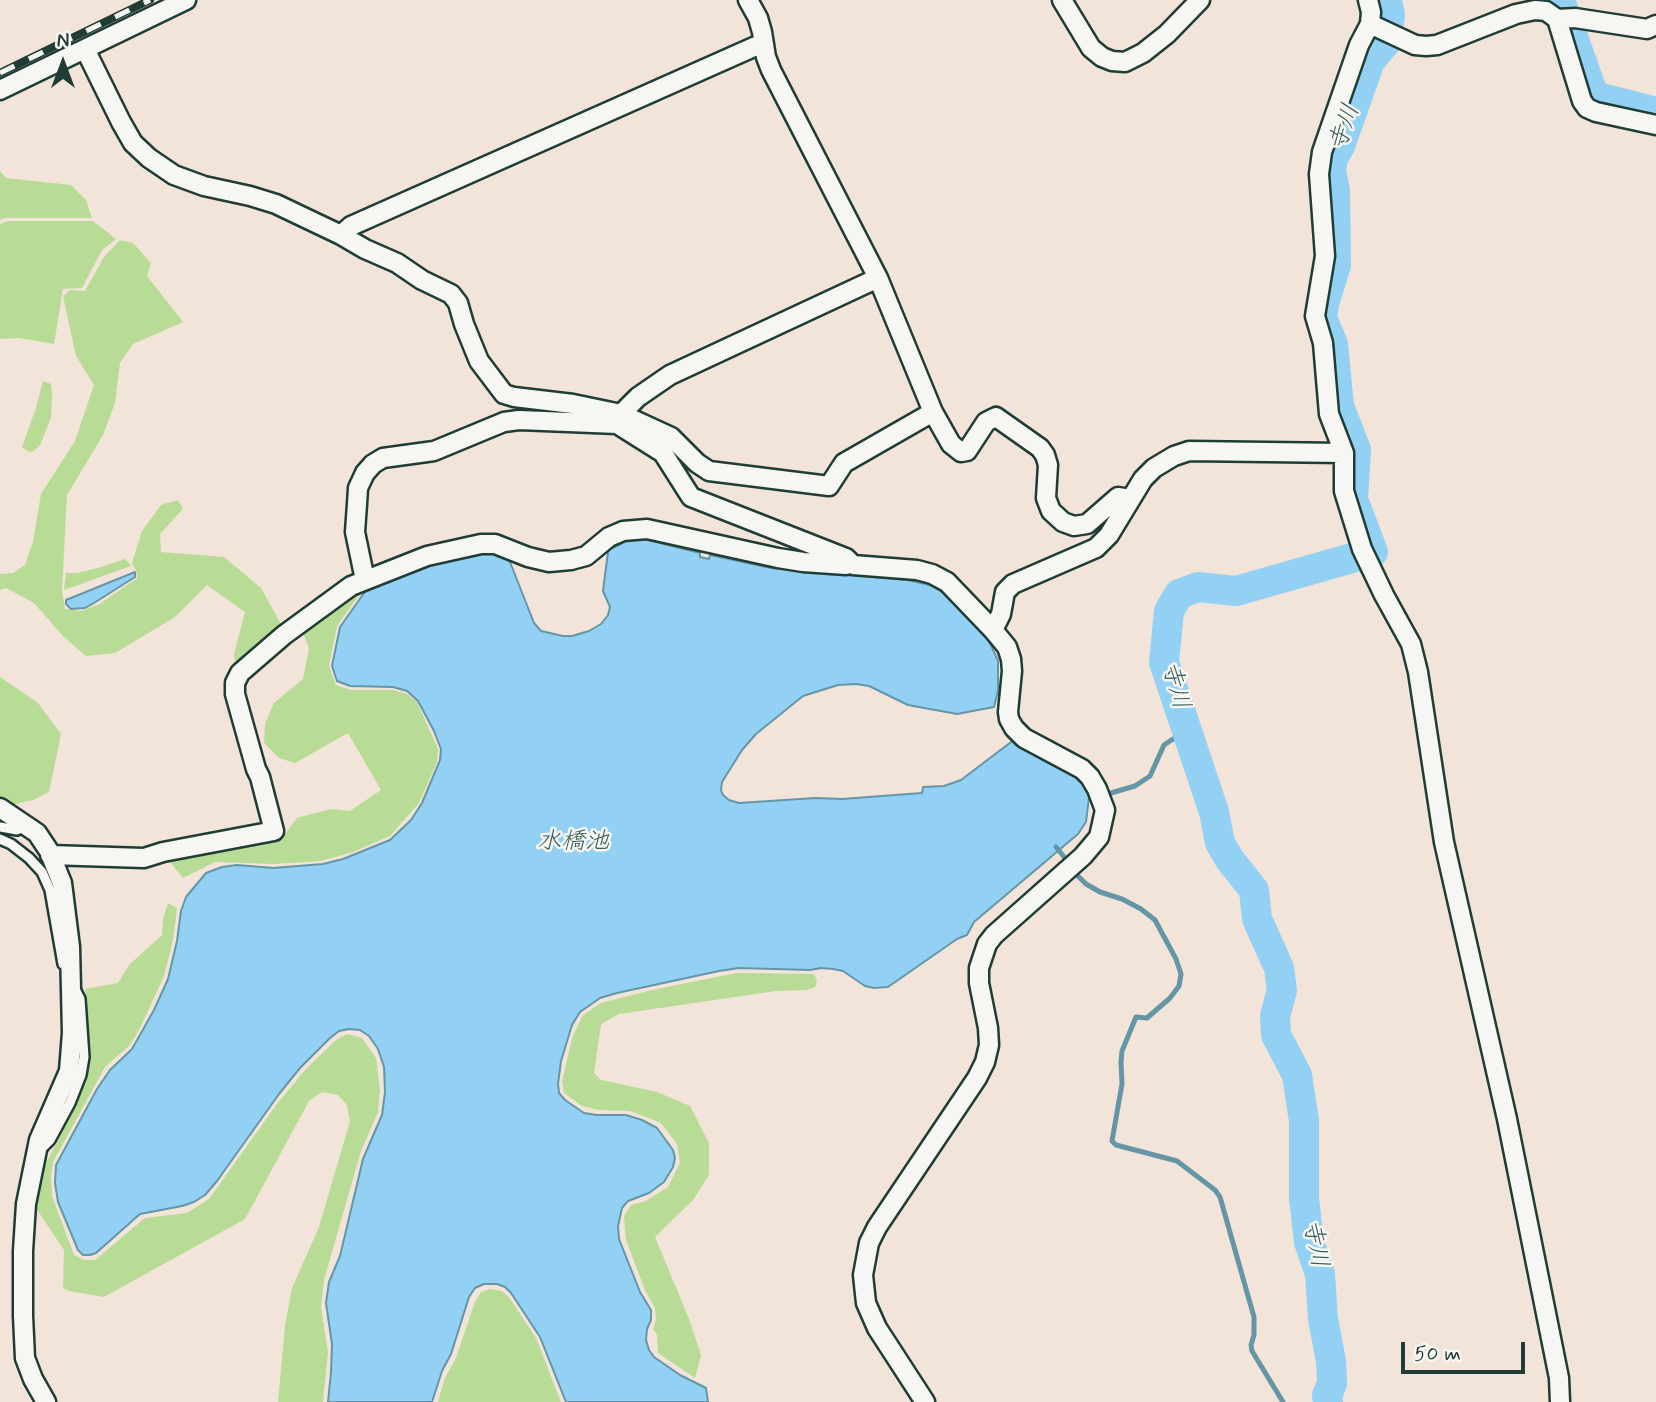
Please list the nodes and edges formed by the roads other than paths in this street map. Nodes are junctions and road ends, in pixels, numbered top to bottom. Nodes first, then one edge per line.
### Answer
1 (186, 0) edge
2 (748, 0) edge
3 (1062, 0) edge
4 (1200, 0) edge
5 (1368, 0) edge
6 (1565, 18) junction
7 (1656, 25) edge
8 (1381, 29) junction
9 (764, 44) junction
10 (85, 49) junction
11 (0, 90) edge
12 (1656, 125) edge
13 (341, 235) junction
14 (878, 278) junction
15 (933, 412) junction
16 (619, 419) junction
17 (1344, 453) junction
18 (1130, 499) junction
19 (853, 565) junction
20 (365, 580) junction
21 (993, 630) junction
22 (0, 808) edge
23 (26, 826) junction
24 (0, 827) edge
25 (0, 839) edge
26 (50, 855) junction
27 (70, 980) junction
28 (46, 1402) edge
29 (925, 1402) edge
30 (1560, 1402) edge

1 - 10 street
2 - 9 street
3 - 4 street
5 - 8 street
6 - 7 street
6 - 8 street
6 - 12 street
8 - 17 street
9 - 13 street
9 - 14 street
10 - 11 street
10 - 13 street
13 - 16 street
14 - 15 street
14 - 16 street
15 - 16 street
15 - 18 street
16 - 19 street
16 - 20 street
17 - 18 street
17 - 30 street
18 - 21 street
19 - 20 street
19 - 21 street
20 - 26 street
21 - 29 street
22 - 23 street
23 - 24 lane
23 - 26 street
25 - 27 lane
26 - 27 street
27 - 28 street

